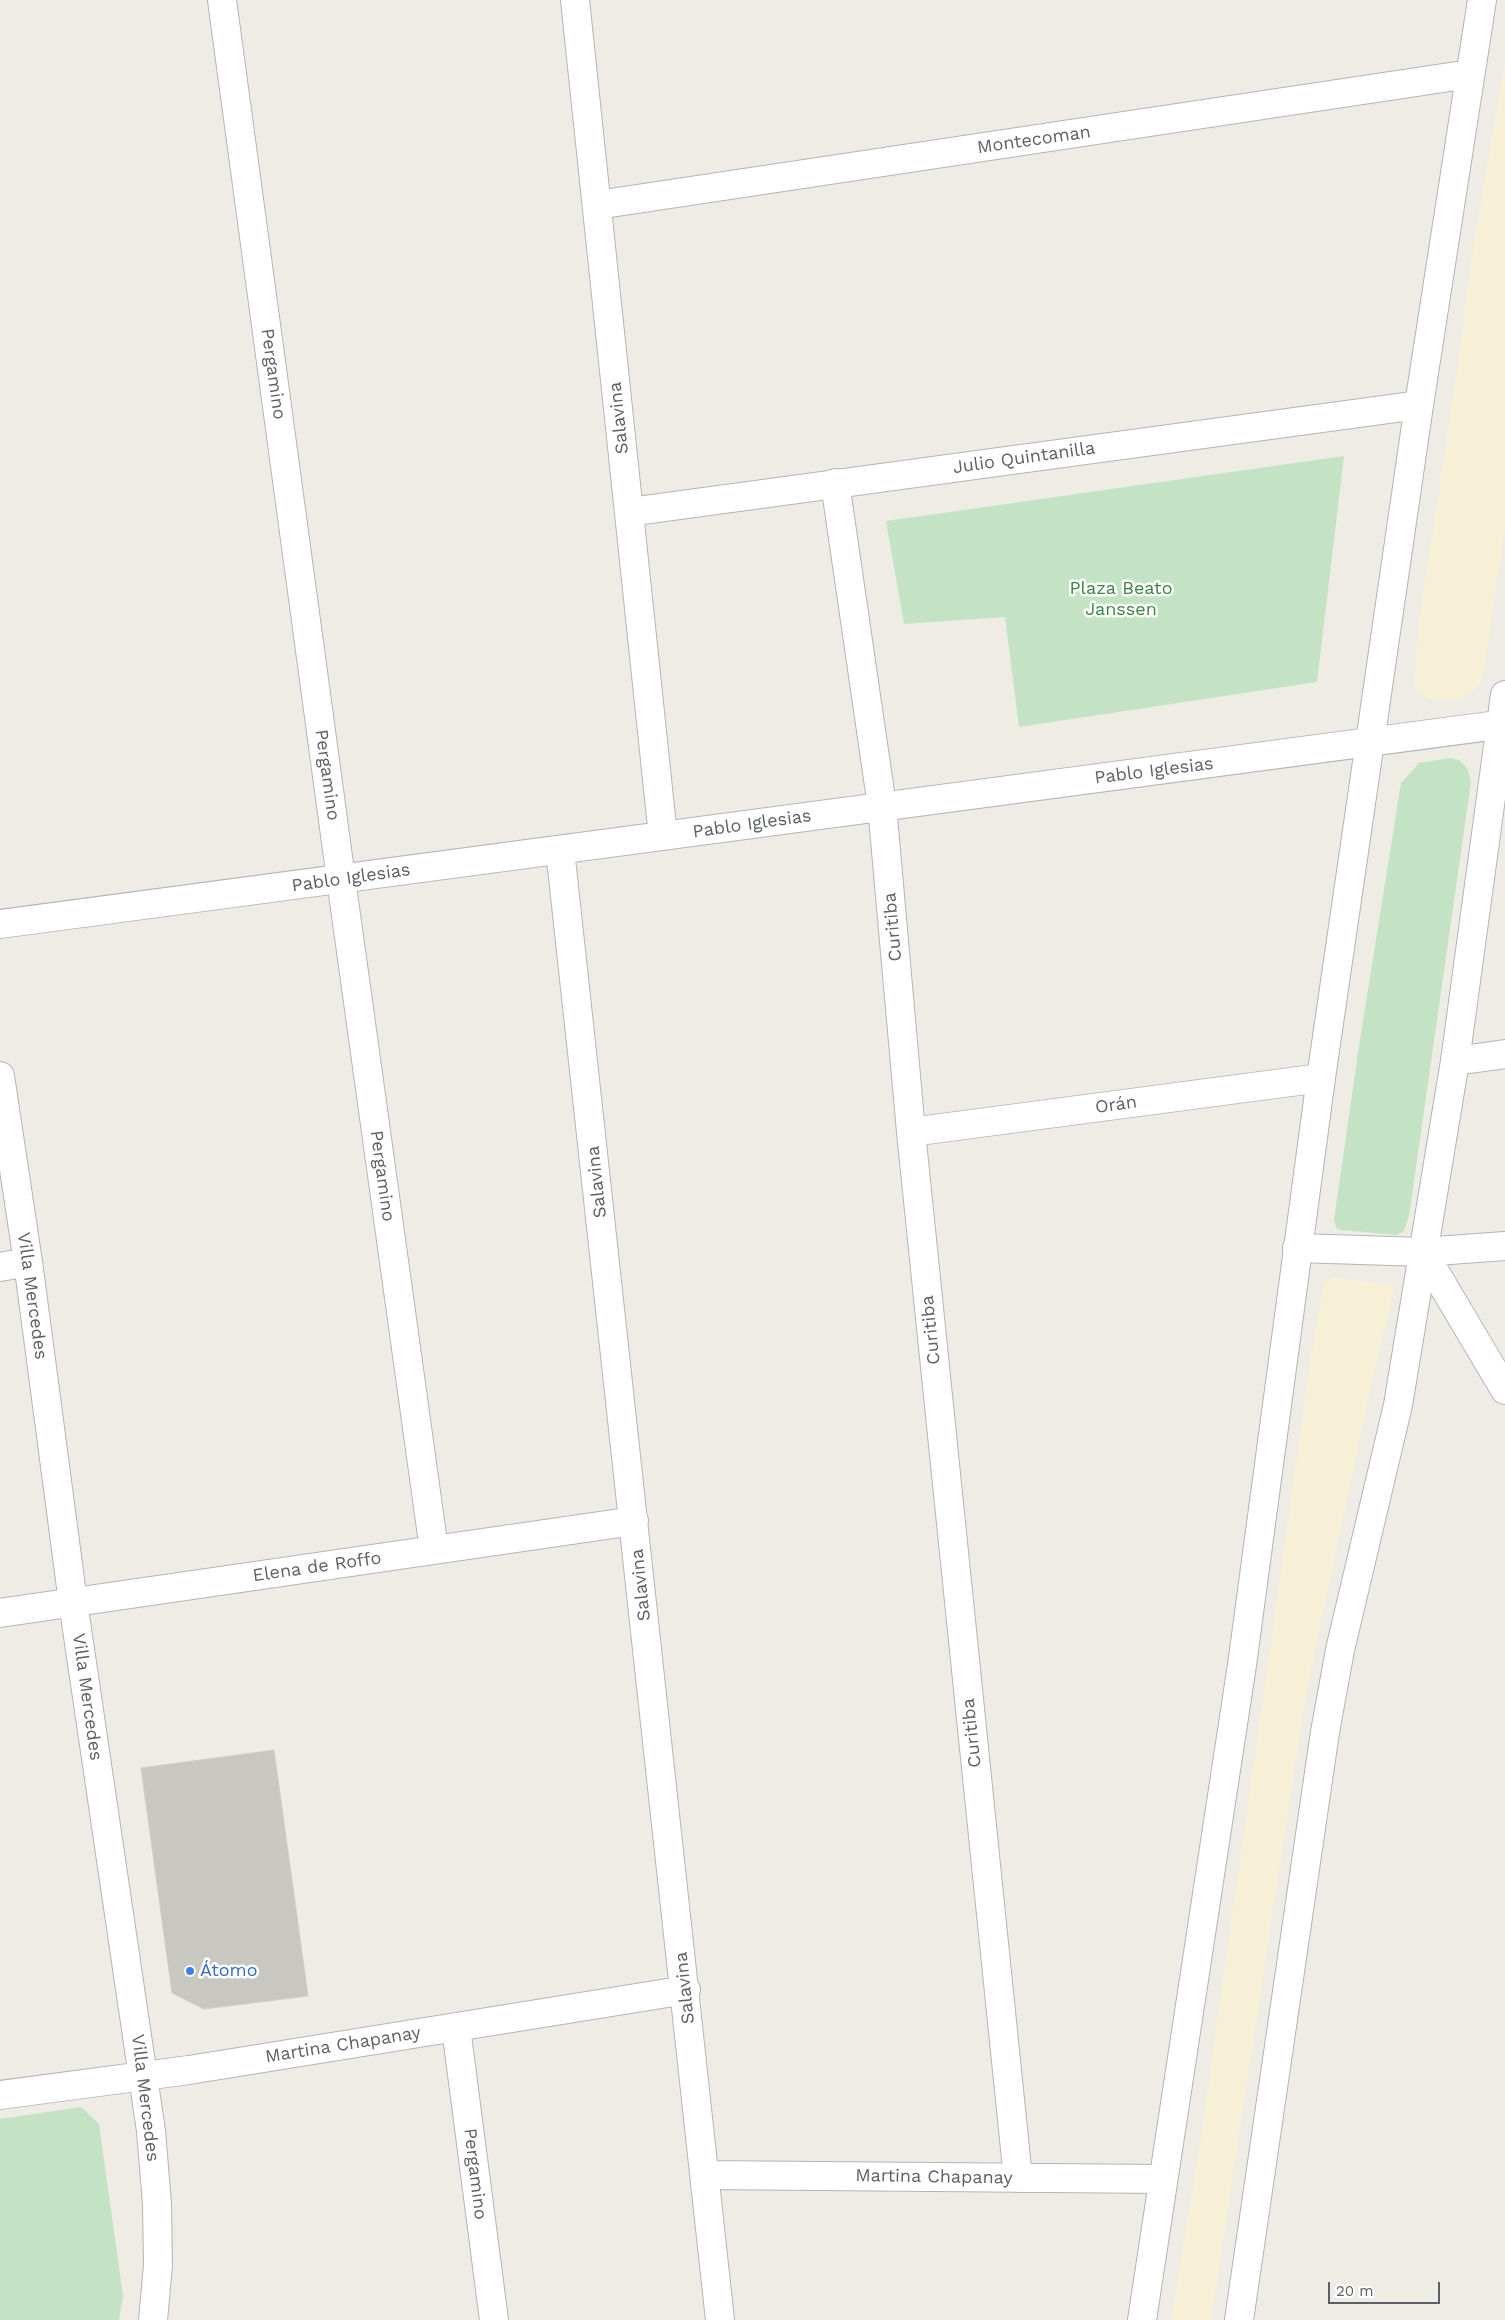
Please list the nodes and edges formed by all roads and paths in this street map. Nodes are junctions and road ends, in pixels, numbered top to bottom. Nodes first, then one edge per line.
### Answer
1 (222, 0) edge
2 (575, 0) edge
3 (1482, 0) edge
4 (1470, 74) junction
5 (597, 205) junction
6 (1419, 405) junction
7 (835, 483) junction
8 (629, 512) junction
9 (1505, 695) edge
10 (1503, 725) edge
11 (1370, 742) junction
12 (882, 806) junction
13 (663, 836) junction
14 (560, 850) junction
15 (341, 879) junction
16 (0, 924) edge
17 (1505, 1054) edge
18 (1455, 1061) junction
19 (0, 1076) edge
20 (1321, 1078) junction
21 (911, 1132) junction
22 (1505, 1246) edge
23 (1297, 1248) junction
24 (1423, 1252) junction
25 (28, 1262) junction
26 (0, 1267) edge
27 (1505, 1390) edge
28 (634, 1521) junction
29 (434, 1550) junction
30 (73, 1602) junction
31 (0, 1613) edge
32 (686, 1990) junction
33 (456, 2028) junction
34 (144, 2076) junction
35 (0, 2095) edge
36 (705, 2175) junction
37 (1018, 2178) junction
38 (1162, 2180) junction
39 (153, 2320) edge
40 (494, 2320) edge
41 (720, 2320) edge
42 (1142, 2320) edge
43 (1239, 2320) edge

1 - 15 street, Pergamino
2 - 5 street, Salavina
3 - 4 street
4 - 5 street, Montecoman
4 - 6 street
5 - 8 street, Salavina
6 - 7 street, Julio Quintanilla
6 - 11 street
7 - 8 street, Julio Quintanilla
7 - 12 street, Curitiba
8 - 13 street, Salavina
9 - 10 street
10 - 11 street, Pablo Iglesias
10 - 18 street
11 - 12 street, Pablo Iglesias
11 - 20 street
12 - 13 street, Pablo Iglesias
12 - 21 street, Curitiba
13 - 14 street, Pablo Iglesias
14 - 15 street, Pablo Iglesias
14 - 28 street, Salavina
15 - 16 street, Pablo Iglesias
15 - 29 street, Pergamino
17 - 18 street
18 - 24 street
19 - 25 street, Villa Mercedes
20 - 21 street, Orán
20 - 23 street
21 - 37 street, Curitiba
22 - 24 street
23 - 24 street
23 - 38 street
24 - 27 street
24 - 43 street
25 - 26 street
25 - 30 street, Villa Mercedes
28 - 29 street, Elena de Roffo
28 - 32 street, Salavina
29 - 30 street, Elena de Roffo
30 - 31 street, Elena de Roffo
30 - 34 street, Villa Mercedes
32 - 33 street, Martina Chapanay
32 - 36 street, Salavina
33 - 34 street, Martina Chapanay
33 - 40 street, Pergamino
34 - 35 street, Martina Chapanay
34 - 39 street, Villa Mercedes
36 - 37 street, Martina Chapanay
36 - 41 street, Salavina
37 - 38 street, Martina Chapanay
38 - 42 street

